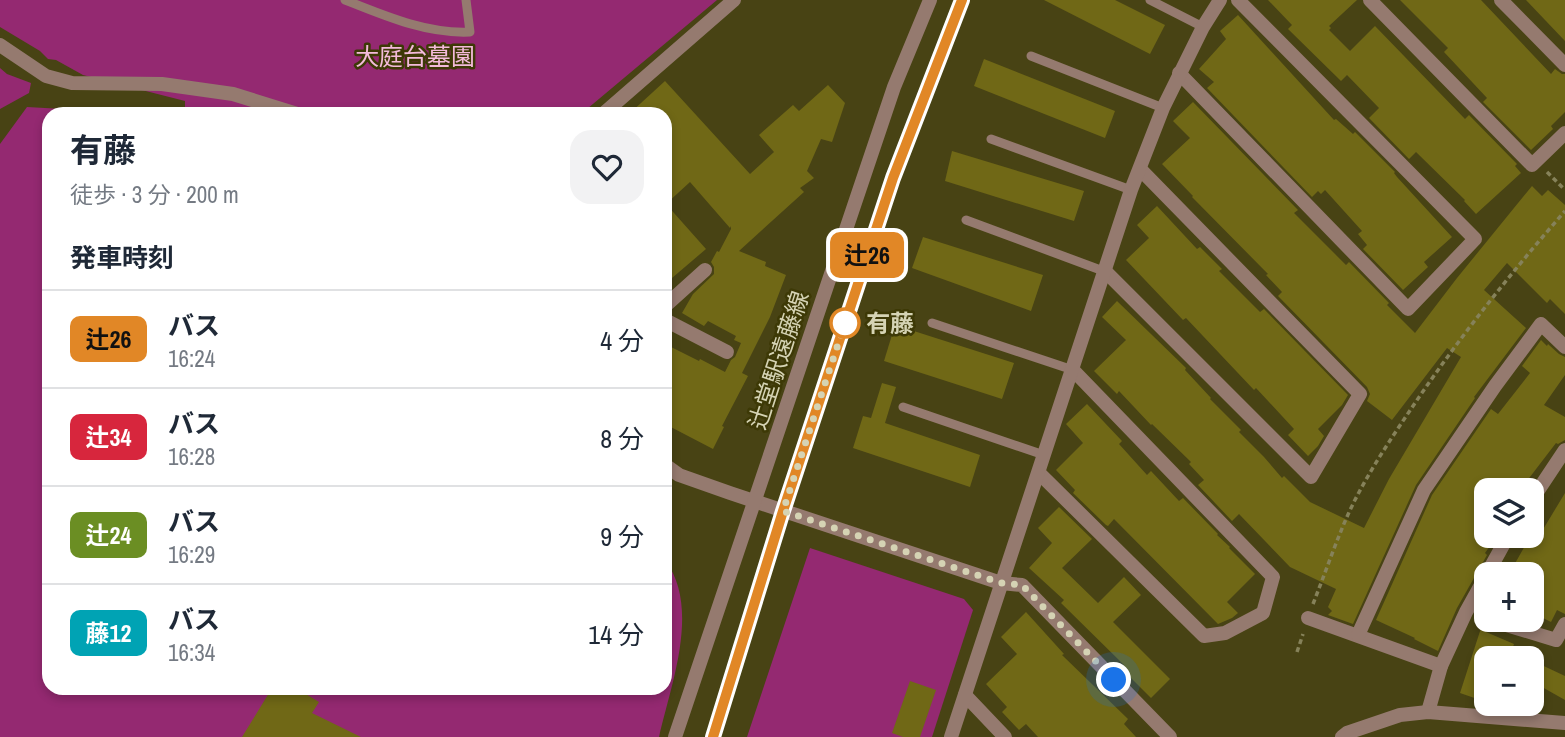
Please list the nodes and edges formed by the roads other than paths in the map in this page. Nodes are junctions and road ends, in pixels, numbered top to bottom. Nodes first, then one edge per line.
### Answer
1 (345, 0) edge
2 (466, 0) edge
3 (734, 0) edge
4 (930, 0) edge
5 (962, 0) edge
6 (1150, 0) edge
7 (1220, 0) edge
8 (1238, 0) edge
9 (1370, 0) edge
10 (1501, 0) edge
11 (1203, 27) junction
12 (0, 45) edge
13 (1031, 56) dead end
14 (1565, 65) edge
15 (1180, 73) junction
16 (276, 107) edge
17 (611, 107) edge
18 (1163, 108) junction
19 (1565, 133) edge
20 (990, 139) dead end
21 (1140, 169) junction
22 (1131, 190) junction
23 (965, 220) dead end
24 (705, 270) dead end
25 (1105, 272) junction
26 (672, 300) edge
27 (932, 323) dead end
28 (672, 324) edge
29 (1565, 347) edge
30 (727, 352) dead end
31 (1073, 370) junction
32 (903, 407) dead end
33 (1565, 450) edge
34 (1044, 455) junction
35 (672, 470) edge
36 (1039, 473) junction
37 (1544, 482) edge
38 (754, 501) junction
39 (783, 511) junction
40 (1001, 583) junction
41 (1474, 597) edge
42 (1466, 612) junction
43 (1474, 615) edge
44 (1308, 618) road end
45 (1565, 624) edge
46 (1530, 632) edge
47 (1358, 635) junction
48 (1441, 666) junction
49 (965, 695) junction
50 (1427, 712) junction
51 (1565, 723) edge
52 (675, 737) edge
53 (713, 737) edge
54 (951, 737) edge
55 (1005, 737) edge
56 (1170, 737) edge
57 (1342, 737) edge

1 - 2 lane
3 - 17 street
4 - 38 street, 辻堂駅遠藤線
5 - 39 street
6 - 11 lane
7 - 11 street
8 - 15 street
9 - 19 street
10 - 14 street
11 - 15 street
12 - 16 street
13 - 18 lane
15 - 18 street
18 - 21 street
20 - 22 lane
21 - 22 street
21 - 25 street
22 - 25 street
23 - 25 lane
24 - 26 street
25 - 31 street
27 - 31 lane
28 - 30 street
29 - 47 street
31 - 34 street
31 - 36 street
32 - 34 lane
33 - 37 street
34 - 36 street
35 - 38 street
36 - 40 street
38 - 39 street
38 - 52 street, 辻堂駅遠藤線
39 - 40 street
39 - 53 street
40 - 49 street
40 - 56 street
41 - 42 street
42 - 43 street
42 - 48 street
44 - 47 street
45 - 46 street
47 - 48 street
48 - 50 street
49 - 54 street
49 - 55 street
50 - 51 street
50 - 57 street

